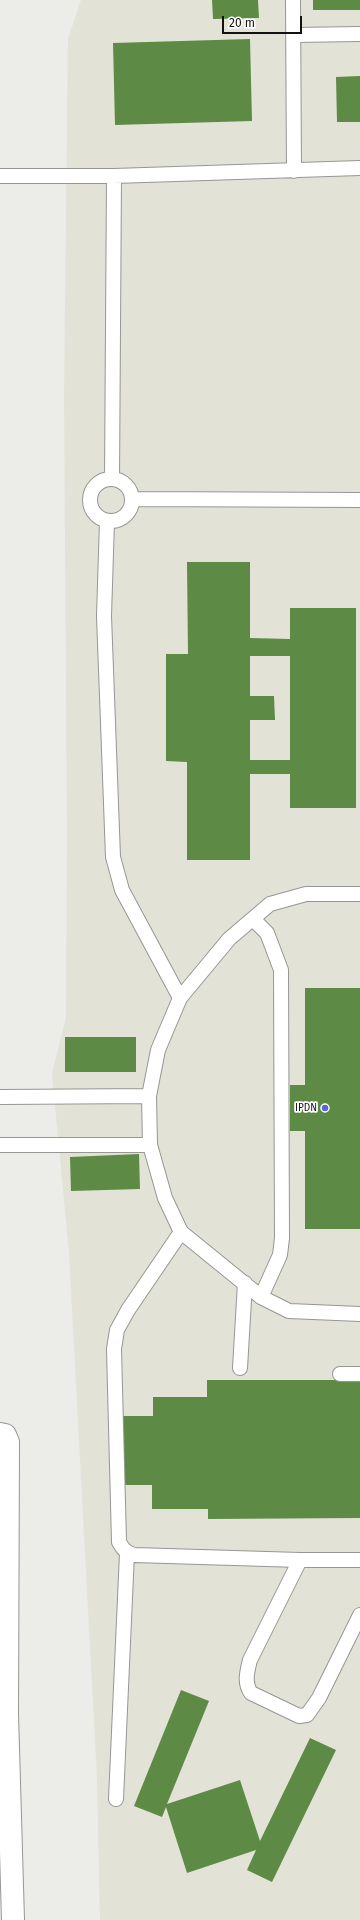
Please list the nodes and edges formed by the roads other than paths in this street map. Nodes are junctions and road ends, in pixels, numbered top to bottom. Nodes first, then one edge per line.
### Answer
1 (293, 0) edge
2 (360, 34) edge
3 (294, 35) junction
4 (360, 168) edge
5 (294, 171) junction
6 (0, 176) edge
7 (114, 176) junction
8 (112, 479) junction
9 (132, 499) junction
10 (360, 500) edge
11 (107, 521) junction
12 (360, 894) edge
13 (254, 919) junction
14 (180, 998) junction
15 (5, 1096) edge
16 (149, 1096) junction
17 (2, 1144) edge
18 (150, 1145) junction
19 (181, 1232) junction
20 (245, 1283) junction
21 (261, 1297) junction
22 (360, 1314) edge
23 (240, 1368) dead end
24 (340, 1374) dead end
25 (360, 1374) edge
26 (0, 1434) edge
27 (127, 1553) junction
28 (300, 1560) junction
29 (360, 1560) edge
30 (360, 1615) edge
31 (116, 1799) dead end
32 (13, 1920) edge

1 - 3 lane
2 - 3 lane
3 - 5 lane
4 - 5 lane
5 - 7 lane
6 - 7 lane
7 - 8 lane
8 - 9 lane
8 - 11 lane
9 - 10 lane
9 - 11 lane
11 - 14 lane
12 - 13 lane
13 - 14 lane
13 - 21 lane
14 - 16 lane
15 - 16 lane
16 - 18 lane
17 - 18 lane
18 - 19 lane
19 - 20 lane
19 - 27 lane
20 - 21 lane
20 - 23 lane
21 - 22 lane
24 - 25 lane
26 - 32 street
27 - 28 lane
27 - 31 lane
28 - 29 lane
28 - 30 lane

